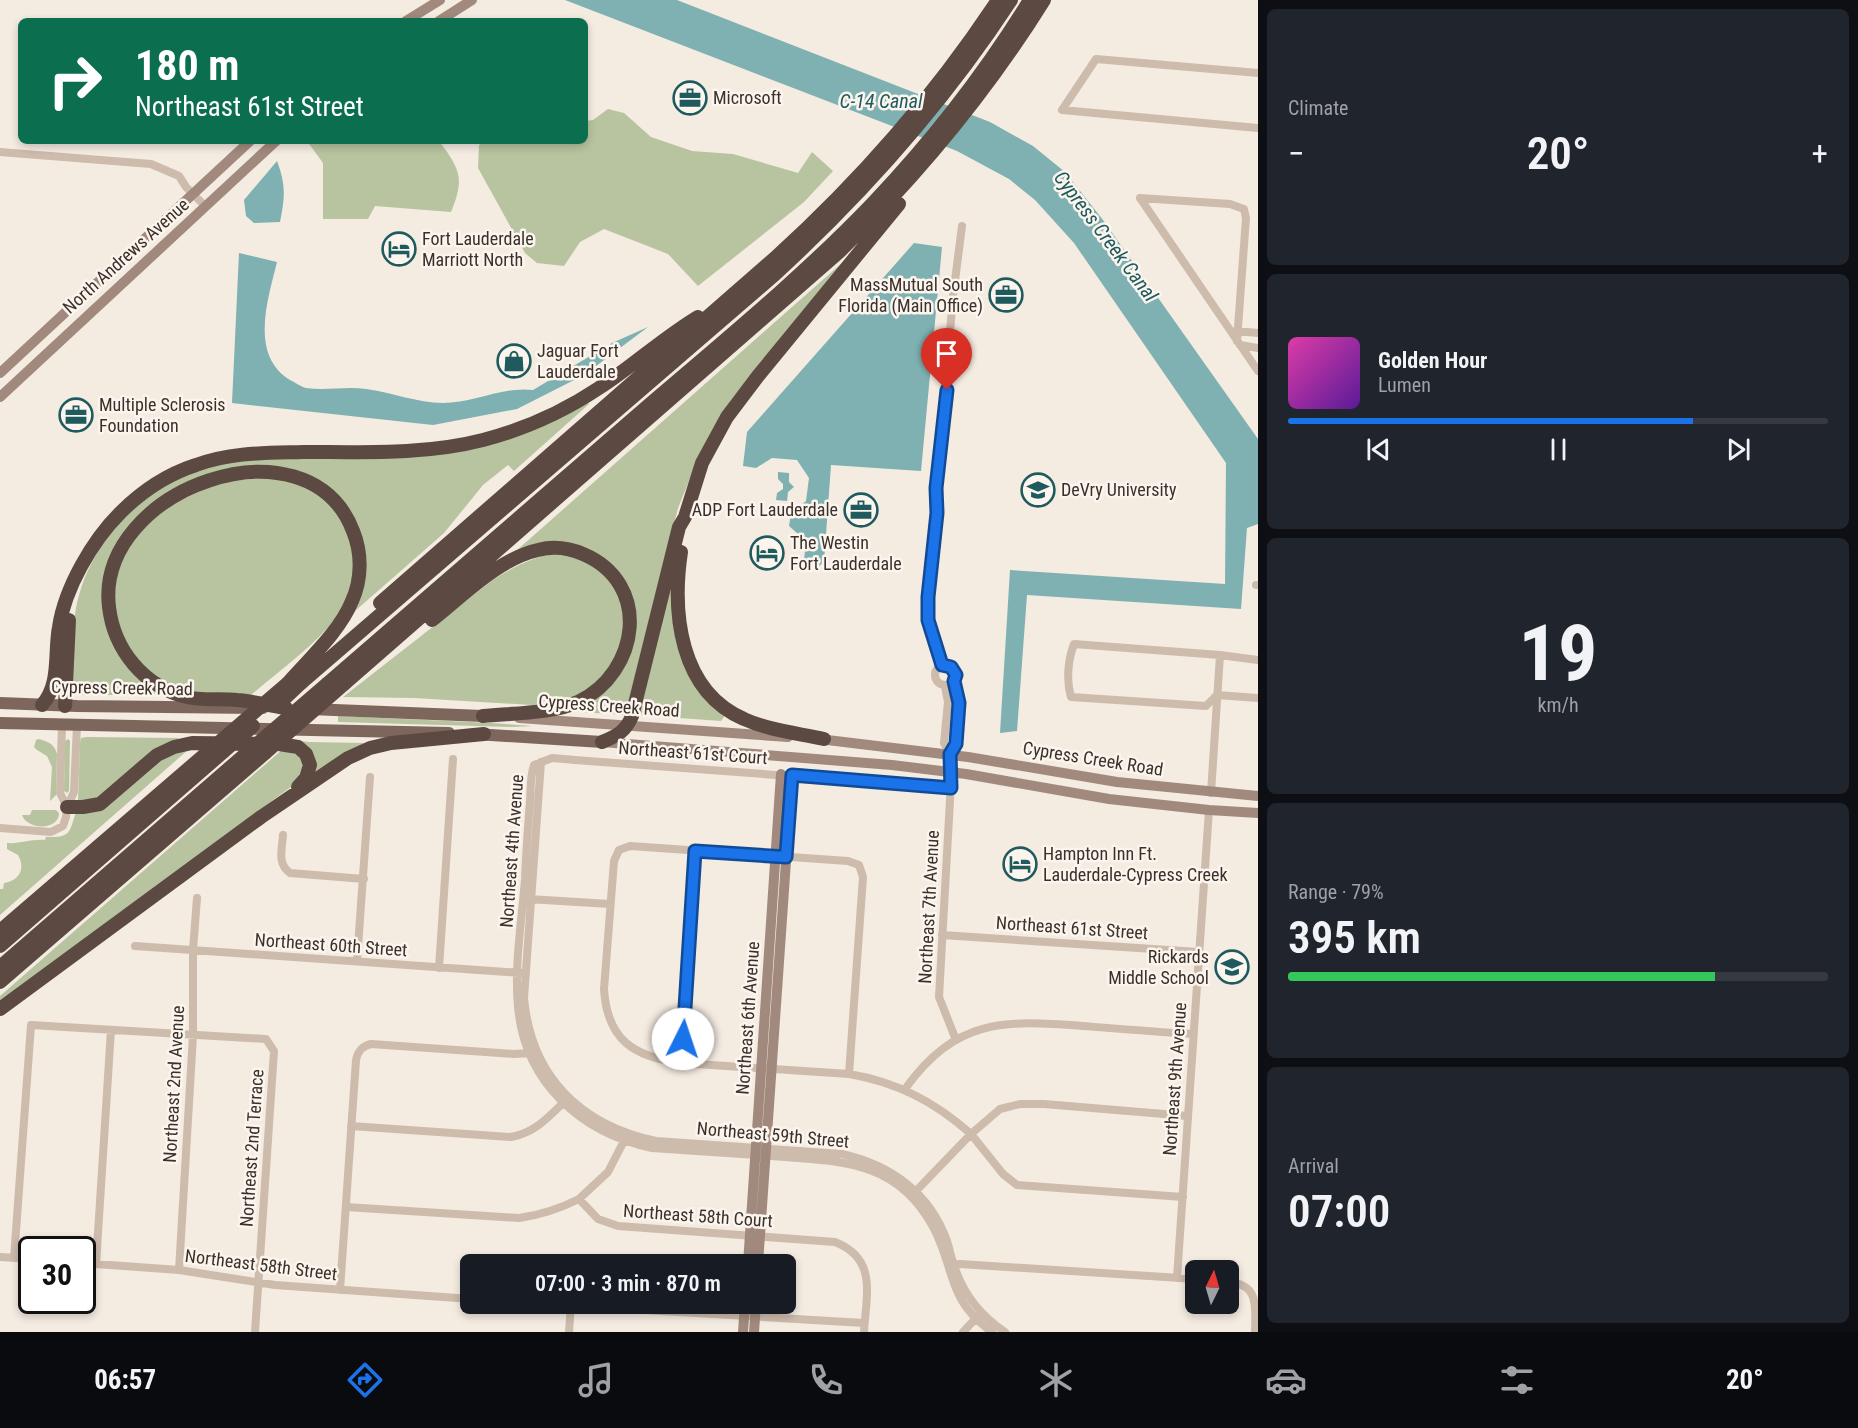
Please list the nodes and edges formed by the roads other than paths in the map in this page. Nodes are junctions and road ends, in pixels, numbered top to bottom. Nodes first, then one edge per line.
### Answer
1 (440, 0) edge
2 (472, 0) edge
3 (998, 0) edge
4 (1011, 0) edge
5 (1030, 0) edge
6 (1044, 0) edge
7 (411, 18) edge
8 (444, 18) edge
9 (1258, 73) edge
10 (947, 83) junction
11 (974, 93) junction
12 (1258, 128) edge
13 (247, 144) edge
14 (273, 144) edge
15 (894, 146) junction
16 (0, 152) edge
17 (922, 157) junction
18 (193, 194) junction
19 (205, 207) junction
20 (962, 226) dead end
21 (735, 293) junction
22 (1234, 331) junction
23 (1258, 333) edge
24 (1238, 343) junction
25 (1258, 348) edge
26 (1258, 371) edge
27 (0, 373) edge
28 (0, 397) edge
29 (685, 517) junction
30 (77, 576) junction
31 (380, 653) junction
32 (1220, 655) junction
33 (1258, 660) edge
34 (942, 665) junction
35 (954, 681) junction
36 (295, 683) junction
37 (945, 686) junction
38 (1217, 695) junction
39 (1258, 698) edge
40 (0, 703) edge
41 (42, 705) junction
42 (71, 706) junction
43 (286, 708) junction
44 (483, 716) junction
45 (0, 723) edge
46 (62, 724) junction
47 (76, 725) junction
48 (628, 726) junction
49 (484, 734) junction
50 (824, 740) junction
51 (602, 742) junction
52 (216, 752) junction
53 (950, 754) junction
54 (453, 759) dead end
55 (541, 762) joint
56 (951, 772) junction
57 (787, 775) junction
58 (370, 777) dead end
59 (951, 788) junction
60 (1211, 793) junction
61 (1238, 795) junction
62 (1258, 796) edge
63 (1172, 806) junction
64 (67, 807) junction
65 (1209, 810) junction
66 (1258, 813) edge
67 (261, 817) junction
68 (0, 828) edge
69 (283, 835) dead end
70 (695, 851) junction
71 (781, 857) junction
72 (364, 879) junction
73 (197, 898) dead end
74 (527, 899) junction
75 (610, 904) junction
76 (0, 931) edge
77 (942, 935) junction
78 (0, 946) edge
79 (135, 946) dead end
80 (193, 950) junction
81 (1199, 952) junction
82 (357, 961) junction
83 (0, 968) edge
84 (439, 968) junction
85 (522, 973) junction
86 (0, 982) edge
87 (0, 1009) edge
88 (111, 1030) junction
89 (1193, 1034) junction
90 (193, 1036) junction
91 (956, 1040) junction
92 (533, 1052) junction
93 (681, 1063) junction
94 (767, 1068) junction
95 (849, 1074) junction
96 (905, 1089) junction
97 (566, 1100) junction
98 (1188, 1116) junction
99 (351, 1126) junction
100 (971, 1134) junction
101 (626, 1138) junction
102 (761, 1152) junction
103 (913, 1193) junction
104 (1183, 1197) junction
105 (579, 1199) junction
106 (346, 1207) junction
107 (755, 1235) junction
108 (750, 1254) edge
109 (757, 1254) edge
110 (0, 1257) edge
111 (14, 1258) junction
112 (18, 1258) edge
113 (96, 1264) joint
114 (950, 1265) junction
115 (179, 1270) junction
116 (1177, 1278) junction
117 (1185, 1279) edge
118 (1239, 1283) edge
119 (258, 1284) junction
120 (340, 1290) junction
121 (460, 1298) edge
122 (570, 1314) edge
123 (705, 1314) edge
124 (749, 1314) edge
125 (751, 1314) edge
126 (978, 1316) junction
127 (750, 1317) junction
128 (864, 1323) junction
129 (255, 1332) edge
130 (569, 1332) edge
131 (743, 1332) edge
132 (754, 1332) edge
133 (864, 1332) edge
134 (963, 1332) edge
135 (992, 1332) edge
136 (1005, 1332) edge
137 (1255, 1332) edge

1 - 7 main road
2 - 8 main road
3 - 10 highway
4 - 10 highway
5 - 11 highway
6 - 11 highway
9 - 12 street
10 - 15 highway
11 - 17 highway
13 - 18 main road, North Andrews Avenue
14 - 19 main road, North Andrews Avenue
15 - 21 highway
15 - 36 highway
16 - 18 street
17 - 29 highway
17 - 31 highway
17 - 83 highway, bridge
18 - 19 street
18 - 27 main road, North Andrews Avenue
19 - 28 main road, North Andrews Avenue
20 - 34 street
21 - 30 highway
21 - 36 highway
22 - 22 street
22 - 23 street
22 - 24 street
24 - 25 street
24 - 26 street
29 - 48 highway
29 - 50 highway
30 - 41 highway
30 - 42 highway
31 - 44 highway
31 - 86 highway, bridge
32 - 33 street
32 - 38 street
32 - 38 street
34 - 35 street
34 - 37 street
35 - 37 street
35 - 53 street
36 - 43 highway
36 - 52 highway, bridge
37 - 53 street
38 - 39 street
38 - 60 street
40 - 41 main road, Cypress Creek Road
41 - 42 main road, Cypress Creek Road
42 - 43 main road, Cypress Creek Road
42 - 46 main road
42 - 47 main road
43 - 44 main road, Cypress Creek Road
44 - 48 main road, Cypress Creek Road
45 - 46 main road, Cypress Creek Road
46 - 47 main road, Cypress Creek Road
46 - 64 street
47 - 49 main road, Cypress Creek Road
47 - 64 street
48 - 50 main road, Cypress Creek Road
48 - 51 highway
49 - 51 main road, Cypress Creek Road
49 - 67 highway
50 - 53 main road, Cypress Creek Road
51 - 56 main road, Cypress Creek Road
52 - 76 highway
52 - 78 highway
53 - 56 street, Northeast 7th Avenue
53 - 60 main road, Cypress Creek Road
54 - 84 street
55 - 57 street, Northeast 61st Court
55 - 74 street, Northeast 4th Avenue
56 - 59 street, Northeast 7th Avenue
56 - 63 main road, Cypress Creek Road
57 - 59 street, Northeast 61st Court
57 - 71 main road, Northeast 6th Avenue
58 - 72 street
59 - 77 street, Northeast 7th Avenue
60 - 61 main road, Cypress Creek Road
60 - 63 main road
61 - 62 main road, Cypress Creek Road
61 - 65 main road
63 - 65 main road, Cypress Creek Road
64 - 67 highway
64 - 68 street
65 - 66 main road, Cypress Creek Road
65 - 81 street, Northeast 9th Avenue
67 - 87 highway
69 - 72 street
70 - 71 street
70 - 75 street
70 - 93 street
71 - 94 main road, Northeast 6th Avenue
71 - 95 street
72 - 82 street
73 - 80 street, Northeast 2nd Avenue
74 - 75 street
74 - 85 street, Northeast 4th Avenue
75 - 93 street
77 - 81 street, Northeast 61st Street
77 - 91 street, Northeast 7th Avenue
79 - 80 street, Northeast 60th Street
80 - 82 street, Northeast 60th Street
80 - 90 street, Northeast 2nd Avenue
81 - 89 street, Northeast 9th Avenue
82 - 84 street, Northeast 60th Street
84 - 85 street, Northeast 60th Street
85 - 92 street, Northeast 4th Avenue
88 - 90 street
88 - 111 street
88 - 113 street
89 - 91 street
89 - 98 street, Northeast 9th Avenue
90 - 115 street, Northeast 2nd Avenue
90 - 119 street, Northeast 2nd Terrace
91 - 96 street
92 - 97 street, Northeast 4th Avenue
92 - 99 street
93 - 94 street
94 - 95 street
94 - 102 main road, Northeast 6th Avenue
95 - 96 street
96 - 100 street
97 - 99 street
97 - 101 street, Northeast 59th Street
98 - 100 street
98 - 104 street, Northeast 9th Avenue
99 - 106 street
100 - 103 street
100 - 104 street
101 - 102 street, Northeast 59th Street
101 - 105 street
102 - 103 street, Northeast 59th Street
102 - 107 main road, Northeast 6th Avenue
103 - 114 street, Northeast 59th Street
104 - 116 street, Northeast 9th Avenue
105 - 106 street
105 - 107 street, Northeast 58th Court
106 - 120 street
107 - 108 main road, Northeast 6th Avenue
107 - 109 main road, Northeast 6th Avenue
107 - 128 street, Northeast 58th Court
110 - 111 street
111 - 112 street
113 - 115 street, Northeast 58th Street
114 - 116 street
114 - 126 street, Northeast 59th Street
115 - 119 street, Northeast 58th Street
116 - 117 street
118 - 137 street
119 - 120 street, Northeast 58th Street
119 - 129 street, Northeast 2nd Terrace
120 - 121 street, Northeast 58th Street
122 - 130 street
123 - 127 street
124 - 127 main road
125 - 127 main road
126 - 134 street
126 - 135 street
126 - 136 street
127 - 128 street
127 - 131 main road
127 - 132 main road
128 - 133 street

